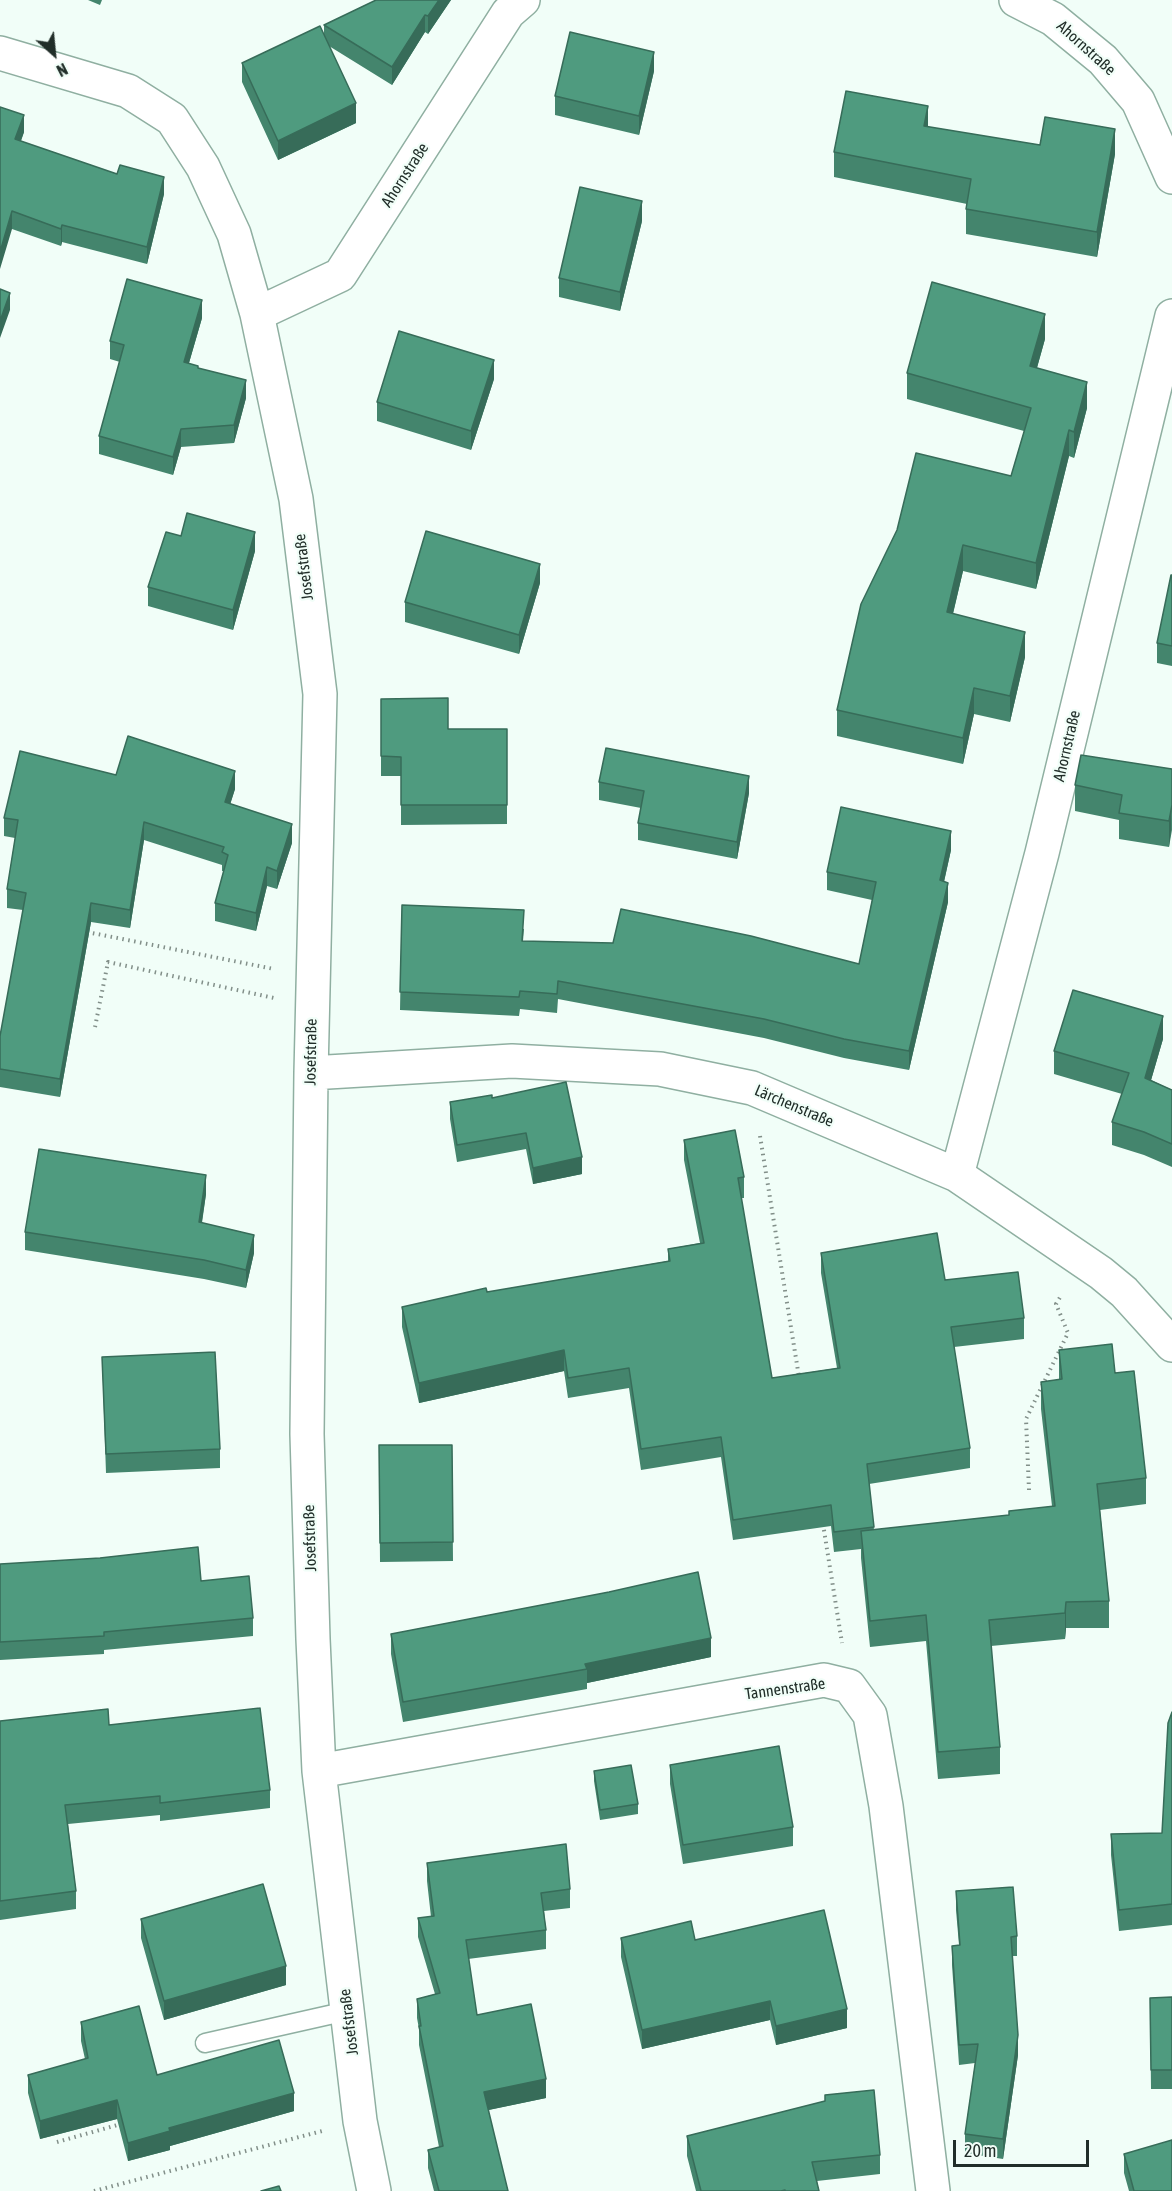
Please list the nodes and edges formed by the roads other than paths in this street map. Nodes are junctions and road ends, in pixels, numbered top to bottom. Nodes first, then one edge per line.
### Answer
1 (523, 0) edge
2 (1017, 0) edge
3 (0, 53) edge
4 (1172, 177) edge
5 (257, 314) junction
6 (1172, 316) edge
7 (311, 1073) junction
8 (957, 1175) junction
9 (1172, 1345) edge
10 (320, 1771) junction
11 (348, 2011) junction
12 (205, 2043) dead end
13 (374, 2191) edge
14 (933, 2191) edge

1 - 5 street, Ahornstraße
2 - 4 street, Ahornstraße
3 - 5 street, Josefstraße
5 - 7 street, Josefstraße
6 - 8 street, Ahornstraße
7 - 8 street, Lärchenstraße
7 - 10 street, Josefstraße
8 - 9 street, Lärchenstraße
10 - 11 street, Josefstraße
10 - 14 street, Tannenstraße
11 - 12 lane
11 - 13 street, Josefstraße

